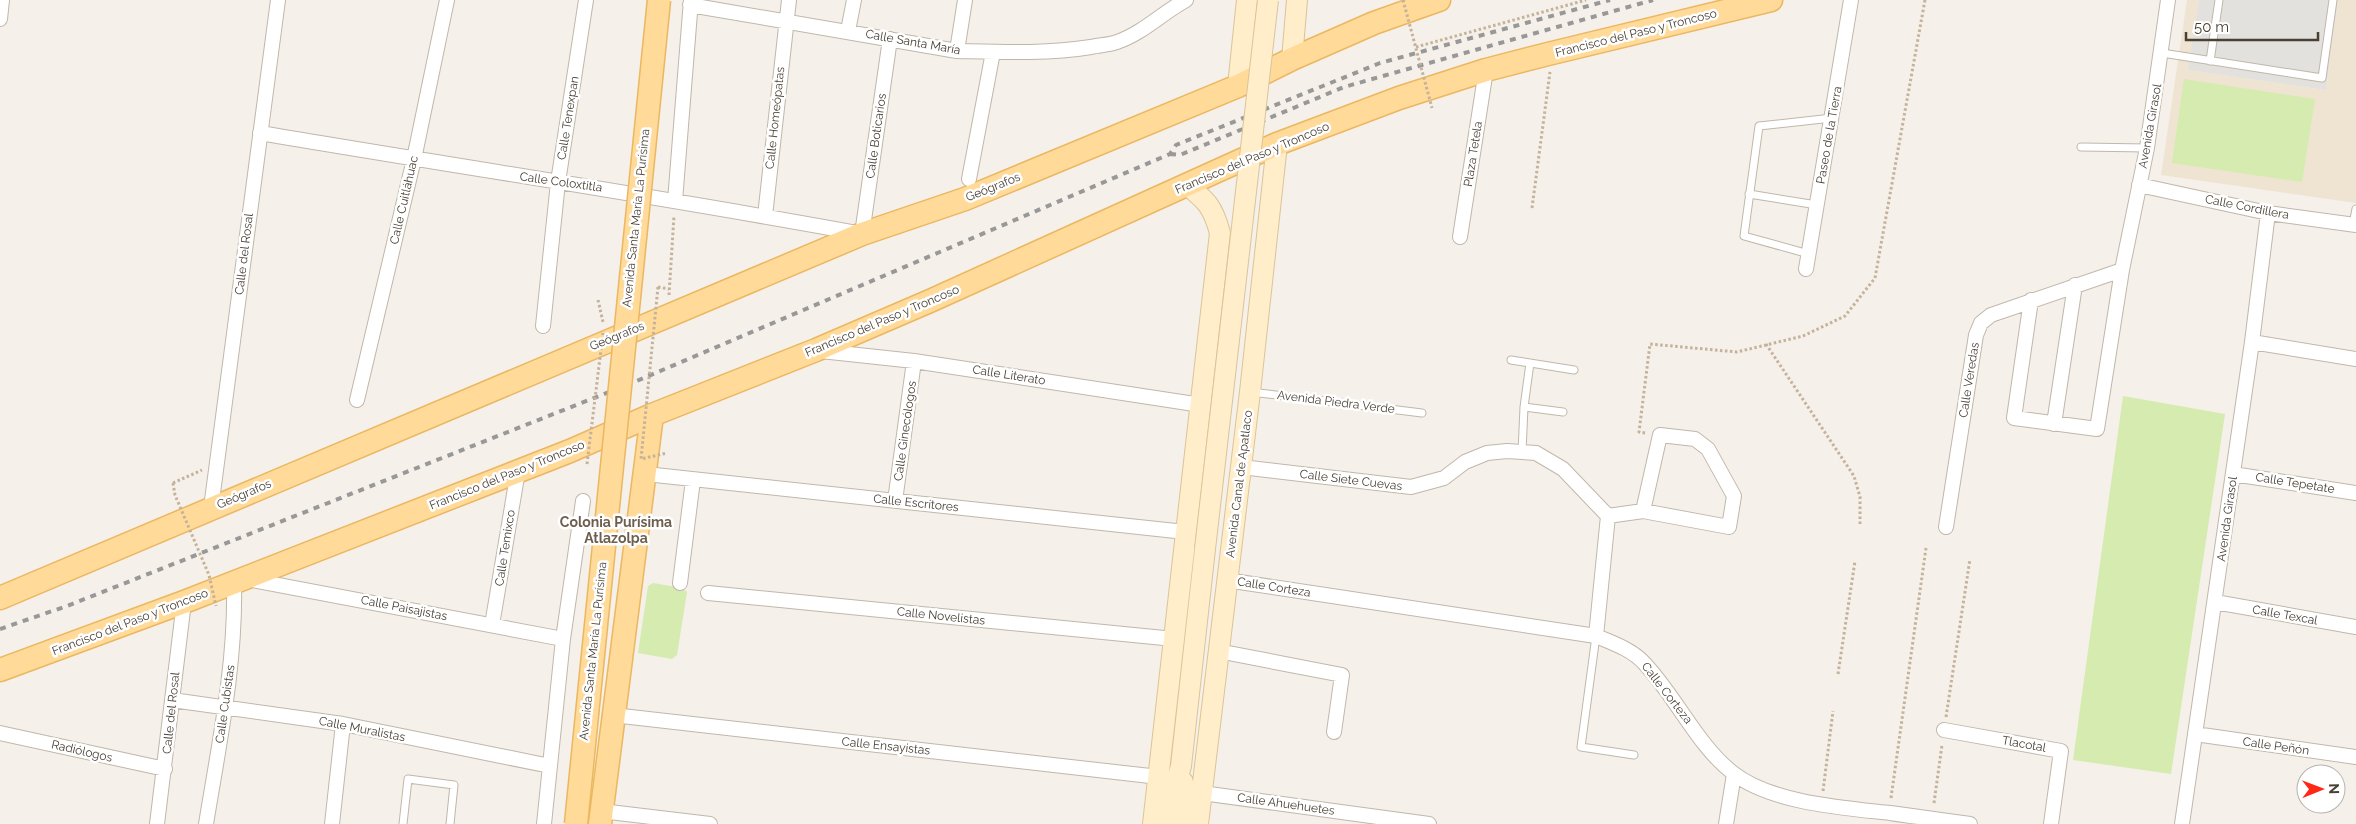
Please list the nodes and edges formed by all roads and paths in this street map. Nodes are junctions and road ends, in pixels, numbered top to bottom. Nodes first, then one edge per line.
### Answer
1 (2, 0) edge
2 (278, 0) edge
3 (447, 0) edge
4 (586, 0) edge
5 (659, 0) edge
6 (788, 0) edge
7 (854, 0) edge
8 (965, 0) edge
9 (1186, 0) edge
10 (1247, 0) edge
11 (1256, 0) edge
12 (1268, 0) edge
13 (1403, 0) edge
14 (1439, 0) edge
15 (1586, 0) edge
16 (1771, 0) edge
17 (1851, 0) edge
18 (2168, 0) edge
19 (2218, 0) edge
20 (2333, 0) edge
21 (1297, 1) edge
22 (690, 2) edge
23 (1166, 6) edge
24 (0, 19) edge
25 (786, 20) junction
26 (848, 31) junction
27 (890, 39) junction
28 (1416, 47) junction
29 (956, 51) junction
30 (993, 52) junction
31 (2162, 53) junction
32 (1548, 54) junction
33 (1292, 59) junction
34 (2210, 61) junction
35 (1486, 70) junction
36 (1238, 86) junction
37 (1432, 108) dead end
38 (1832, 118) junction
39 (260, 133) junction
40 (1277, 144) junction
41 (2082, 147) dead end
42 (2147, 148) junction
43 (414, 159) junction
44 (969, 179) dead end
45 (558, 182) junction
46 (1187, 185) junction
47 (2139, 185) junction
48 (1749, 194) junction
49 (675, 201) junction
50 (1817, 205) junction
51 (1532, 208) dead end
52 (2356, 209) edge
53 (2268, 213) junction
54 (765, 216) junction
55 (2355, 225) edge
56 (862, 234) junction
57 (1460, 237) dead end
58 (1809, 254) junction
59 (1806, 269) dead end
60 (1264, 270) junction
61 (2122, 270) junction
62 (1216, 272) junction
63 (2075, 285) junction
64 (669, 289) junction
65 (598, 300) dead end
66 (2031, 300) junction
67 (667, 316) junction
68 (603, 322) dead end
69 (543, 326) dead end
70 (603, 333) dead end
71 (2252, 342) junction
72 (1766, 344) dead end
73 (816, 350) junction
74 (2356, 359) edge
75 (1511, 360) dead end
76 (914, 361) junction
77 (1530, 363) junction
78 (1574, 370) dead end
79 (1250, 392) junction
80 (357, 400) dead end
81 (1201, 404) junction
82 (1524, 407) junction
83 (1563, 412) dead end
84 (1422, 413) dead end
85 (652, 416) junction
86 (2054, 424) junction
87 (1522, 452) junction
88 (666, 453) dead end
89 (216, 464) junction
90 (588, 464) dead end
91 (1241, 467) junction
92 (518, 471) junction
93 (646, 474) junction
94 (2234, 474) junction
95 (693, 480) junction
96 (2356, 493) edge
97 (582, 500) dead end
98 (895, 501) junction
99 (211, 508) junction
100 (1643, 512) junction
101 (1608, 516) junction
102 (1860, 525) dead end
103 (1946, 527) dead end
104 (1185, 532) junction
105 (1926, 548) dead end
106 (1970, 559) dead end
107 (1855, 561) dead end
108 (1226, 580) junction
109 (239, 581) junction
110 (680, 583) dead end
111 (708, 593) dead end
112 (0, 598) edge
113 (184, 602) junction
114 (2215, 602) junction
115 (216, 606) dead end
116 (492, 625) junction
117 (2356, 627) edge
118 (1596, 636) junction
119 (563, 639) junction
120 (1174, 639) junction
121 (1218, 651) junction
122 (0, 670) edge
123 (1838, 674) dead end
124 (172, 700) junction
125 (225, 707) junction
126 (1833, 711) dead end
127 (613, 715) junction
128 (343, 724) junction
129 (1944, 730) junction
130 (1334, 732) dead end
131 (0, 733) edge
132 (2195, 734) junction
133 (1634, 755) dead end
134 (2356, 758) edge
135 (550, 766) junction
136 (1181, 766) junction
137 (165, 769) junction
138 (1734, 774) junction
139 (1159, 777) junction
140 (1202, 793) junction
141 (1821, 804) junction
142 (1889, 813) junction
143 (601, 818) edge
144 (1931, 819) junction
145 (157, 824) edge
146 (206, 824) edge
147 (332, 824) edge
148 (403, 824) edge
149 (450, 824) edge
150 (544, 824) edge
151 (576, 824) edge
152 (710, 824) edge
153 (1153, 824) edge
154 (1168, 824) edge
155 (1183, 824) edge
156 (1198, 824) edge
157 (1429, 824) edge
158 (1726, 824) edge
159 (1970, 824) edge
160 (2051, 824) edge
161 (2182, 824) edge

1 - 24 street
2 - 39 street, Calle del Rosal
3 - 43 street, Calle Cuitláhuac
4 - 45 street, Calle Tenexpan
5 - 151 main road, Avenida Santa María La Purísima, bridge
6 - 25 street, Calle Homeópatas
7 - 26 street
8 - 29 street
9 - 23 street, Calle Santa María
10 - 36 street
11 - 21 street
12 - 136 street, bridge
13 - 28 path, bridge
14 - 33 main road
15 - 28 path
16 - 32 main road, Francisco del Paso y Troncoso
17 - 38 street, Paseo de la Tierra
18 - 31 street, Avenida Girasol
19 - 34 lane
20 - 34 lane
21 - 33 street
22 - 25 street, Calle Santa María
22 - 49 street
23 - 30 street, Calle Santa María
25 - 26 street, Calle Santa María
25 - 54 street, Calle Homeópatas
26 - 27 street, Calle Santa María
27 - 29 street, Calle Santa María
27 - 56 street, Calle Boticarios
28 - 37 path, bridge
29 - 30 street, Calle Santa María
30 - 44 street
31 - 34 lane
31 - 42 street, Avenida Girasol
32 - 35 main road, Francisco del Paso y Troncoso
32 - 51 path
33 - 36 main road
35 - 40 main road, Francisco del Paso y Troncoso
35 - 57 street, Plaza Tetela
36 - 56 main road, Geógrafos
38 - 48 lane
38 - 50 street, Paseo de la Tierra
39 - 43 street, Calle Coloxtitla
39 - 89 street, Calle del Rosal
40 - 46 main road, Francisco del Paso y Troncoso
40 - 60 street, Avenida Canal de Apatlaco
41 - 42 lane
42 - 47 street, Avenida Girasol
43 - 45 street, Calle Coloxtitla
43 - 80 street, Calle Cuitláhuac
45 - 49 street, Calle Coloxtitla
45 - 69 street, Calle Tenexpan
46 - 62 street
46 - 73 main road, Francisco del Paso y Troncoso
47 - 53 street, Calle Cordillera
47 - 61 street, Avenida Girasol
48 - 50 lane
48 - 58 lane
49 - 54 street, Calle Coloxtitla
49 - 64 path
50 - 58 street, Paseo de la Tierra
52 - 55 lane
53 - 55 street, Calle Cordillera
53 - 71 street, Avenida Girasol
54 - 56 street, Calle Coloxtitla
56 - 67 main road, Geógrafos
58 - 59 street, Paseo de la Tierra
60 - 62 street
60 - 79 street, Avenida Canal de Apatlaco
61 - 63 street, Calle Veredas
61 - 86 street, Avenida Girasol
62 - 81 street
63 - 66 street, Calle Veredas
63 - 86 street
64 - 67 path
64 - 88 path, bridge
65 - 68 path
66 - 86 street
66 - 103 street, Calle Veredas
67 - 99 main road, Geógrafos
70 - 90 path, bridge
71 - 74 street
71 - 94 street, Avenida Girasol
72 - 102 path
73 - 76 street, Calle Literato
73 - 85 main road, Francisco del Paso y Troncoso
75 - 77 lane
76 - 81 street, Calle Literato
76 - 98 street, Calle Ginecólogos
77 - 78 lane
77 - 82 lane
79 - 84 lane, Avenida Piedra Verde
79 - 91 street, Avenida Canal de Apatlaco
81 - 104 street
82 - 83 lane
82 - 87 lane
85 - 92 main road, Francisco del Paso y Troncoso
85 - 93 main road
87 - 91 street, Calle Siete Cuevas
87 - 101 street, Calle Siete Cuevas
89 - 99 street, Calle del Rosal
89 - 115 path, bridge
91 - 108 street, Avenida Canal de Apatlaco
92 - 109 main road, Francisco del Paso y Troncoso
92 - 116 street, Calle Temixco
93 - 95 street, Calle Escritores
93 - 127 main road
94 - 96 street, Calle Tepetate
94 - 114 street, Avenida Girasol
95 - 98 street, Calle Escritores
95 - 110 street
97 - 119 street
98 - 104 street, Calle Escritores
99 - 112 main road, Geógrafos
100 - 100 street
100 - 101 street
101 - 118 street
104 - 120 street
105 - 142 path
106 - 129 path
107 - 123 path
108 - 118 street, Calle Corteza
108 - 121 street, Avenida Canal de Apatlaco
109 - 113 main road, Francisco del Paso y Troncoso
109 - 116 street, Calle Paisajistas
109 - 125 street, Calle Cubistas
111 - 120 street, Calle Novelistas
113 - 122 main road, Francisco del Paso y Troncoso
113 - 124 street, Calle del Rosal
114 - 117 street, Calle Texcal
114 - 132 street, Avenida Girasol
116 - 119 street, Calle Paisajistas
118 - 133 lane
118 - 138 street, Calle Corteza
119 - 135 street
120 - 139 street
121 - 130 street
121 - 140 street, Avenida Canal de Apatlaco
124 - 125 street, Calle Muralistas
124 - 137 street, Calle del Rosal
125 - 128 street, Calle Muralistas
125 - 146 street, Calle Cubistas
126 - 141 path
127 - 139 street, Calle Ensayistas
127 - 143 main road
128 - 135 street, Calle Muralistas
128 - 147 street
129 - 144 path
129 - 160 street, Tlacotal
131 - 137 street, Radiólogos
132 - 134 street, Calle Peñón
132 - 161 street, Avenida Girasol
135 - 150 street
136 - 154 street
136 - 155 street
137 - 145 street, Calle del Rosal
138 - 141 street, Calle Corteza
138 - 158 street
139 - 153 street
140 - 156 street, Avenida Canal de Apatlaco
140 - 157 street, Calle Ahuehuetes
141 - 142 street, Calle Corteza
142 - 144 street, Calle Corteza
143 - 152 street
144 - 159 street, Calle Corteza
148 - 149 lane

